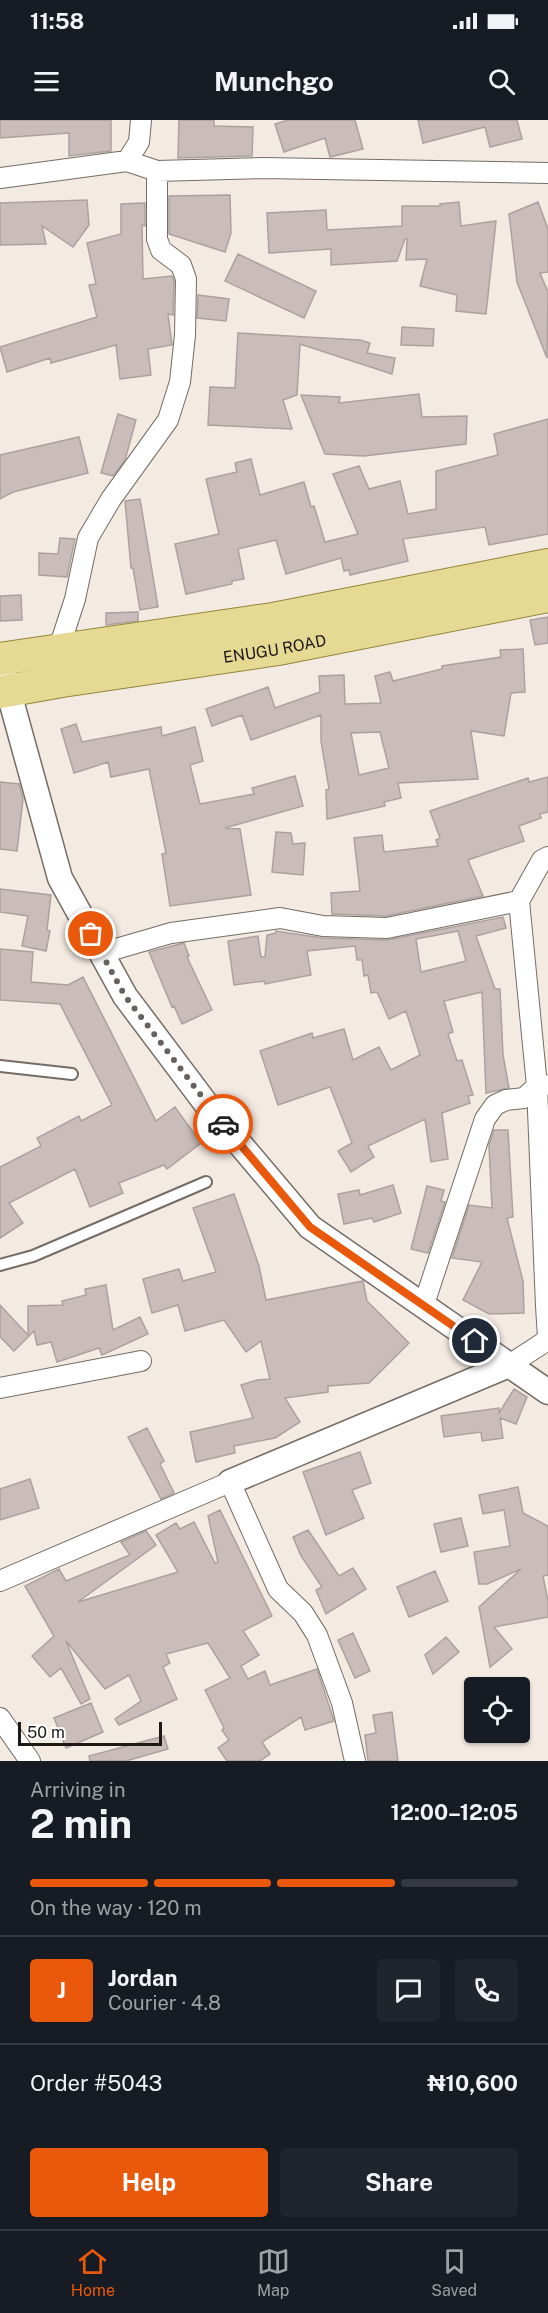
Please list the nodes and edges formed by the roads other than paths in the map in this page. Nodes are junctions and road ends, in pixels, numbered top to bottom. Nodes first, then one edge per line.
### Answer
1 (141, 120) edge
2 (127, 161) junction
3 (157, 171) junction
4 (548, 173) edge
5 (0, 178) edge
6 (548, 566) edge
7 (548, 596) edge
8 (58, 651) junction
9 (0, 660) edge
10 (4, 693) edge
11 (548, 857) edge
12 (519, 901) junction
13 (102, 953) junction
14 (0, 1066) edge
15 (72, 1074) dead end
16 (542, 1085) edge
17 (206, 1182) dead end
18 (0, 1265) edge
19 (547, 1306) edge
20 (423, 1307) junction
21 (141, 1361) dead end
22 (509, 1365) junction
23 (0, 1388) edge
24 (548, 1392) edge
25 (230, 1482) junction
26 (0, 1581) edge
27 (0, 1718) edge
28 (30, 1761) edge
29 (355, 1761) edge

1 - 2 street
2 - 3 street
2 - 5 street
3 - 4 street
3 - 8 street
6 - 8 main road
7 - 10 main road, ENUGU ROAD
8 - 9 main road
9 - 10 street
10 - 13 street
11 - 12 street
12 - 13 street
12 - 16 street
13 - 20 street
14 - 15 lane
16 - 19 street
16 - 20 street
17 - 18 lane
19 - 22 street
20 - 22 street
21 - 23 street
22 - 24 street
22 - 25 street
25 - 26 street
25 - 29 street
27 - 28 street

